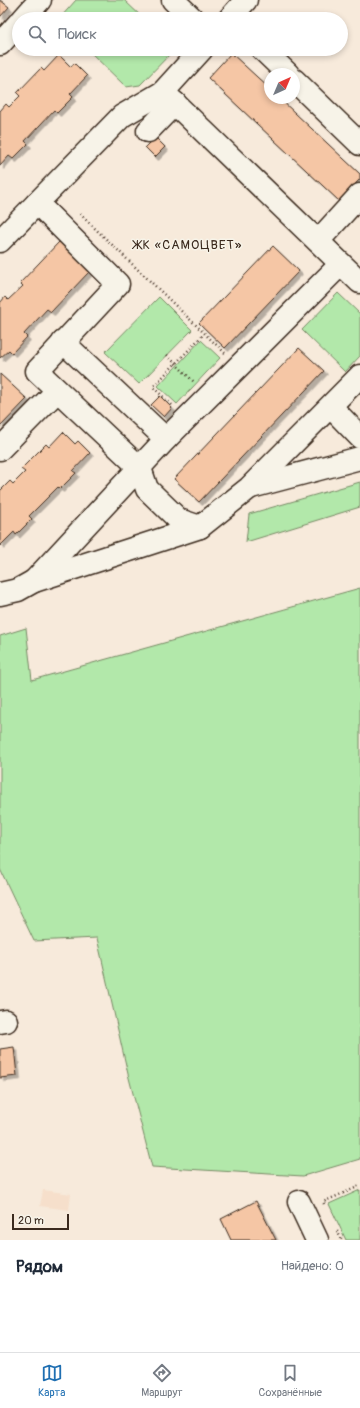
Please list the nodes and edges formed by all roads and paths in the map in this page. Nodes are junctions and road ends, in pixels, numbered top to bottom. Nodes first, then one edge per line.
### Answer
1 (40, 0) edge
2 (173, 0) edge
3 (246, 0) edge
4 (29, 12) edge
5 (186, 12) edge
6 (236, 12) edge
7 (12, 31) edge
8 (0, 44) edge
9 (197, 56) edge
10 (269, 56) edge
11 (282, 68) edge
12 (300, 86) edge
13 (169, 98) junction
14 (148, 131) dead end
15 (360, 144) edge
16 (360, 195) edge
17 (37, 203) junction
18 (74, 209) dead end
19 (0, 240) edge
20 (318, 240) junction
21 (341, 264) junction
22 (360, 282) edge
23 (204, 334) junction
24 (63, 342) junction
25 (167, 355) dead end
26 (175, 364) junction
27 (238, 367) junction
28 (360, 376) edge
29 (57, 391) junction
30 (209, 396) junction
31 (331, 407) junction
32 (186, 419) junction
33 (360, 437) edge
34 (166, 439) junction
35 (0, 449) edge
36 (360, 458) edge
37 (140, 468) junction
38 (249, 488) junction
39 (200, 527) junction
40 (34, 581) junction
41 (0, 594) edge
42 (360, 1186) edge
43 (299, 1202) dead end
44 (323, 1202) dead end
45 (317, 1240) edge

1 - 4 lane
2 - 5 lane
3 - 6 lane
7 - 8 lane
9 - 13 lane
10 - 11 lane
12 - 15 lane
13 - 14 lane
13 - 17 lane
13 - 20 lane
16 - 20 lane
17 - 19 lane
17 - 24 lane
18 - 23 path
20 - 21 lane
21 - 22 lane
21 - 27 lane
23 - 26 path
23 - 27 path
24 - 29 lane
24 - 34 lane
25 - 26 path
26 - 30 path
26 - 32 path
27 - 30 lane
28 - 31 lane
29 - 35 lane
29 - 37 lane
30 - 32 lane
31 - 33 lane
31 - 38 lane
32 - 34 lane
34 - 37 lane
36 - 38 lane
37 - 39 lane
37 - 40 lane
38 - 39 lane
39 - 40 lane
40 - 41 lane
42 - 44 path
43 - 45 lane

